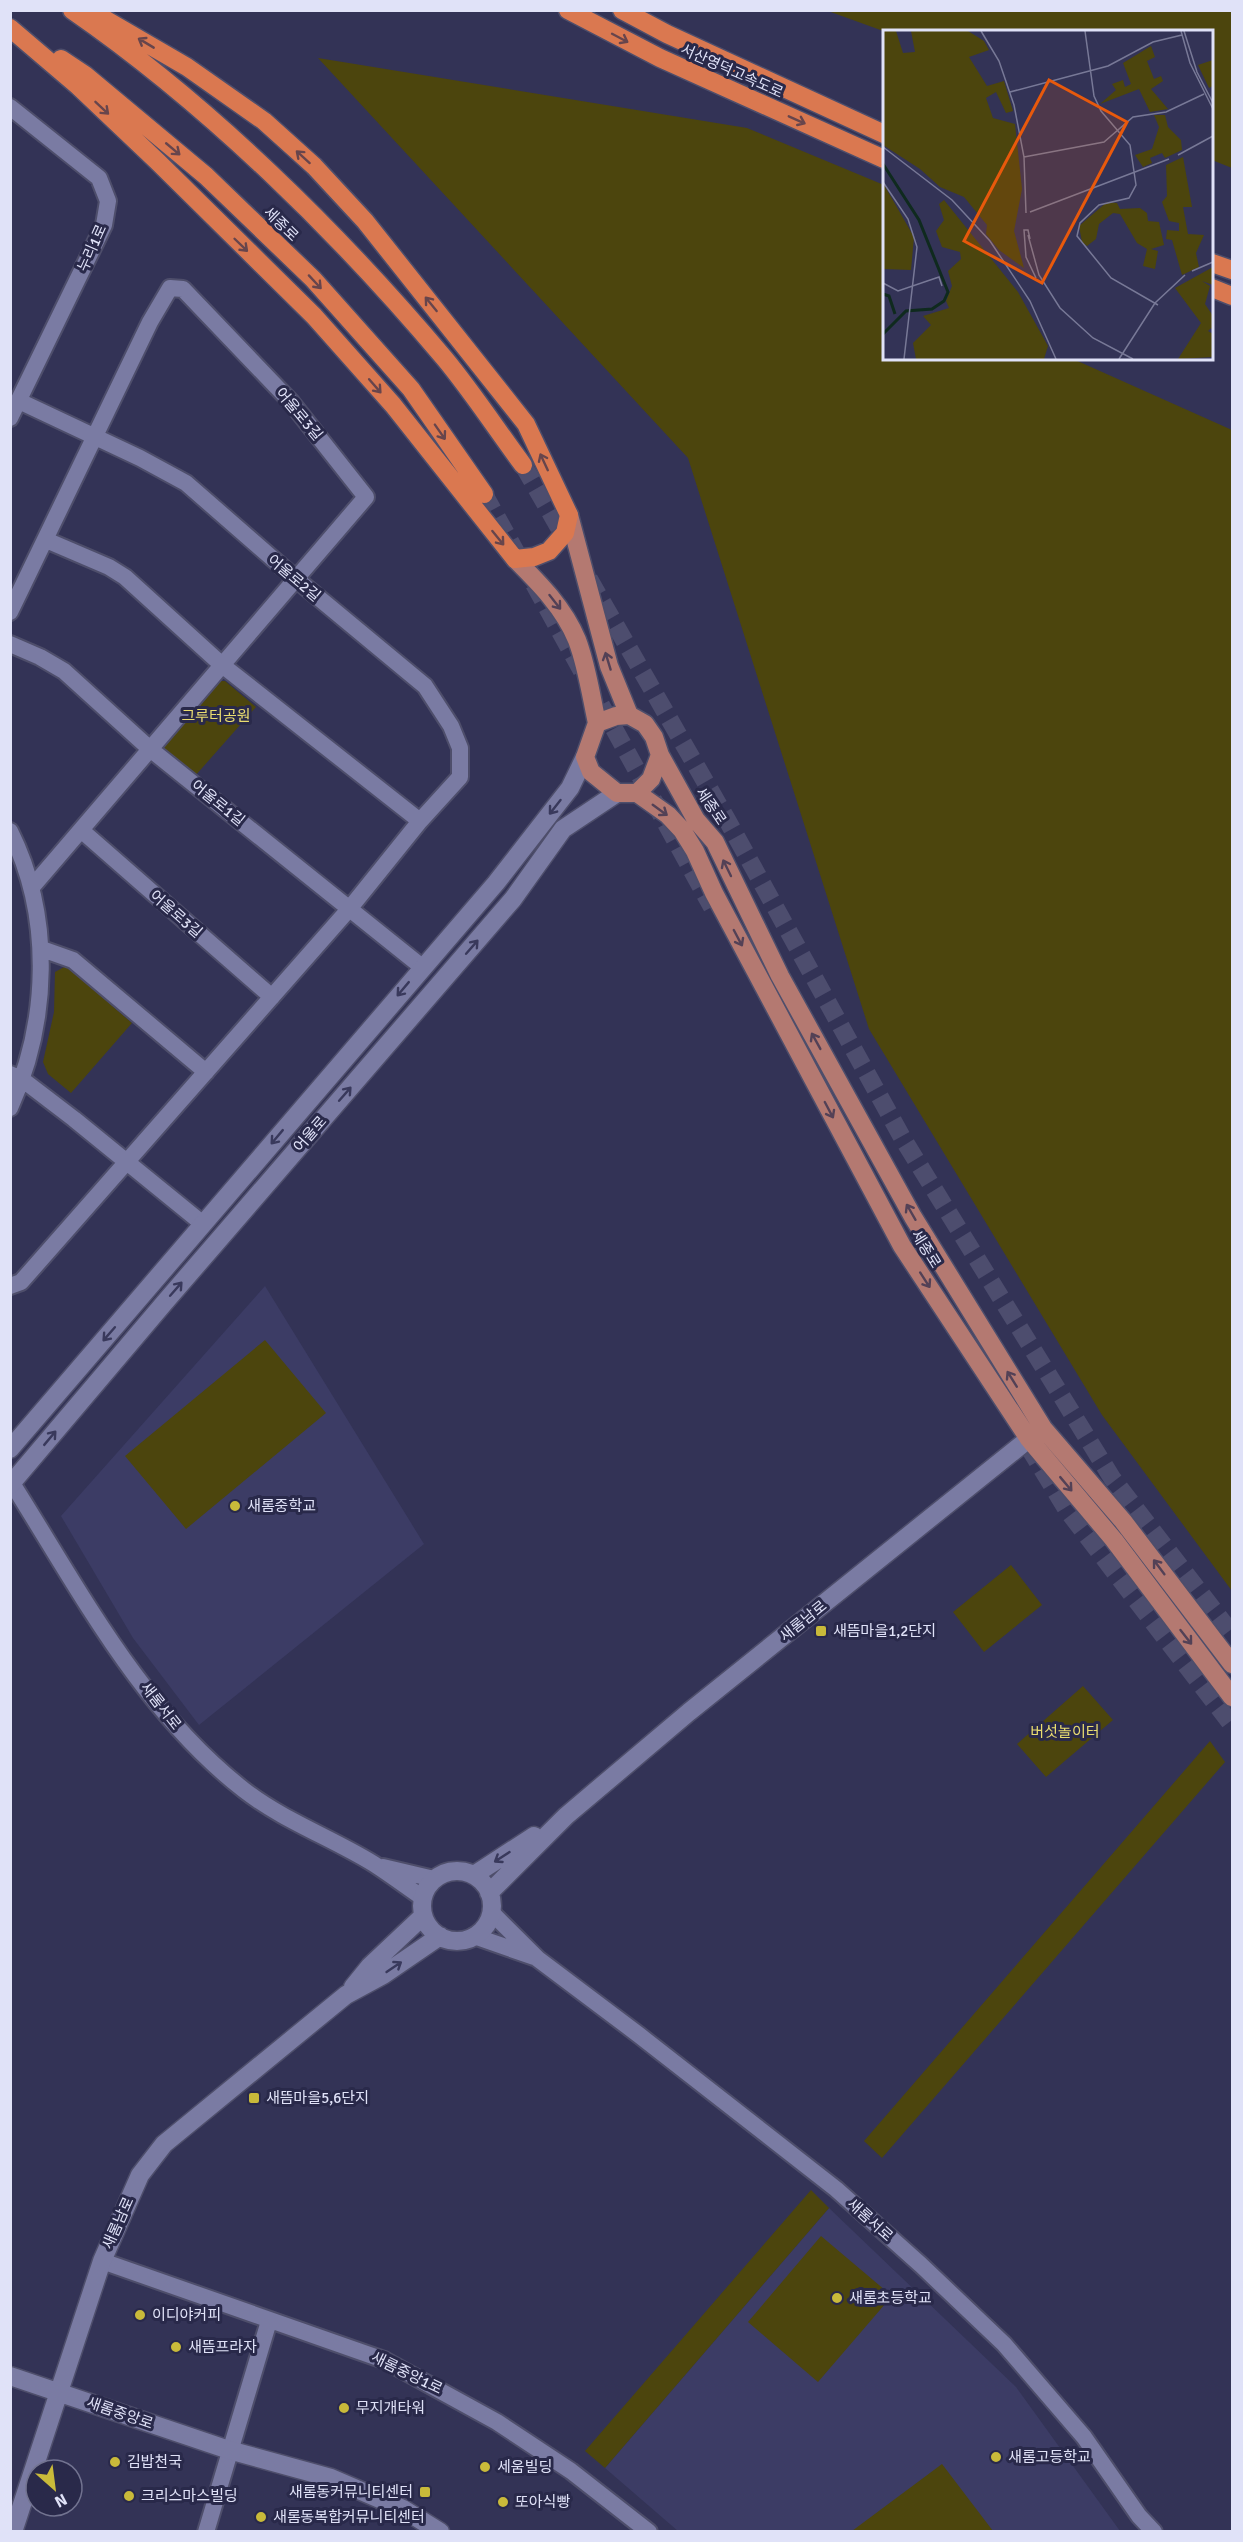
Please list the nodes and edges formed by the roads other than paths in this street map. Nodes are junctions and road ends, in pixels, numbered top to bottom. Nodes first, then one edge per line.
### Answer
1 (72, 10) edge
2 (89, 10) edge
3 (568, 10) edge
4 (622, 10) edge
5 (10, 26) edge
6 (10, 107) edge
7 (883, 133) edge
8 (883, 158) edge
9 (1213, 263) edge
10 (1233, 270) edge
11 (1213, 288) edge
12 (1233, 296) edge
13 (19, 401) junction
14 (10, 418) edge
15 (95, 437) junction
16 (523, 465) tunnel mouth
17 (484, 494) tunnel mouth
18 (568, 515) junction
19 (46, 540) junction
20 (515, 559) junction
21 (296, 579) junction
22 (10, 612) edge
23 (10, 644) edge
24 (222, 665) junction
25 (629, 715) junction
26 (597, 723) junction
27 (150, 748) junction
28 (660, 755) junction
29 (585, 757) junction
30 (617, 793) junction
31 (637, 793) junction
32 (420, 821) junction
33 (81, 830) junction
34 (10, 831) edge
35 (32, 887) junction
36 (350, 908) junction
37 (42, 949) junction
38 (422, 967) junction
39 (272, 997) junction
40 (206, 1072) junction
41 (17, 1077) edge
42 (10, 1108) edge
43 (127, 1161) junction
44 (203, 1224) junction
45 (10, 1286) edge
46 (1036, 1434) junction
47 (10, 1449) edge
48 (11, 1482) edge
49 (1233, 1664) edge
50 (1233, 1697) edge
51 (566, 1816) junction
52 (374, 1864) junction
53 (474, 1875) junction
54 (434, 1879) junction
55 (489, 1893) junction
56 (423, 1907) junction
57 (491, 1912) junction
58 (440, 1936) junction
59 (474, 1936) junction
60 (538, 1959) junction
61 (346, 1995) junction
62 (102, 2261) junction
63 (269, 2321) junction
64 (10, 2376) edge
65 (59, 2391) junction
66 (229, 2450) junction
67 (1139, 2516) junction
68 (13, 2532) edge
69 (206, 2532) edge
70 (440, 2532) edge
71 (649, 2532) edge
72 (1149, 2532) edge
73 (1154, 2532) edge

1 - 16 highway, 세종로
18 -> 2 highway
3 -> 8 highway, 서산영덕고속도로
4 - 7 highway, 서산영덕고속도로
5 -> 17 highway, 세종로
5 -> 20 highway
6 - 13 street, 누리1로
9 - 10 highway
11 - 12 highway
13 - 14 street, 누리1로
13 - 15 street, 어울로2길
15 - 19 street, 어울로3길
15 - 21 street, 어울로2길
15 - 21 street, 어울로3길
18 - 20 highway
25 -> 18 main road, 세종로
19 - 22 street, 어울로3길
19 - 24 street
20 -> 26 main road
21 - 24 street, 어울로3길
21 - 32 street, 어울로2길
23 - 27 street, 어울로1길
24 - 27 street, 어울로3길
24 - 32 street
25 - 26 main road
25 - 28 main road, 세종로
26 - 29 main road
27 - 33 street, 어울로3길
27 - 36 street, 어울로1길
28 - 31 main road
46 -> 28 main road, 세종로
29 - 30 main road
29 -> 38 street, 어울로
30 - 31 main road
48 -> 30 street, 어울로
31 -> 46 main road, 세종로
32 - 36 street, 어울로2길
33 - 35 street, 어울로3길
33 - 39 street, 어울로3길
34 - 35 street
35 - 37 street
36 - 38 street, 어울로1길
36 - 39 street
37 - 40 street
37 - 41 street
38 -> 44 street, 어울로
39 - 40 street
40 - 43 street
41 - 42 street
41 - 43 street
43 - 44 street
43 - 45 street
44 -> 47 street, 어울로
49 -> 46 main road, 세종로
46 -> 50 main road, 세종로
46 - 51 street, 새롬남로
48 - 52 street, 새롬서로
51 -> 53 street, 새롬남로
51 - 55 street, 새롬남로
52 - 54 street
52 - 56 street
53 - 54 street
53 - 55 street
54 - 56 street
55 - 57 street
56 - 58 street
56 - 61 street, 새롬남로
57 - 59 street
57 - 60 street
58 - 59 street
61 -> 58 street, 새롬남로
59 - 60 street
60 - 67 street, 새롬서로
61 - 62 street, 새롬남로
62 - 63 street, 새롬중앙1로
62 - 65 street, 새롬남로
63 - 66 street
63 - 71 street, 새롬중앙1로
64 - 65 street, 새롬중앙로
65 - 66 street, 새롬중앙로
65 - 68 street, 새롬남로
66 - 69 street
66 - 70 street, 새롬중앙로
67 - 72 street
67 - 73 street, 새롬서로

